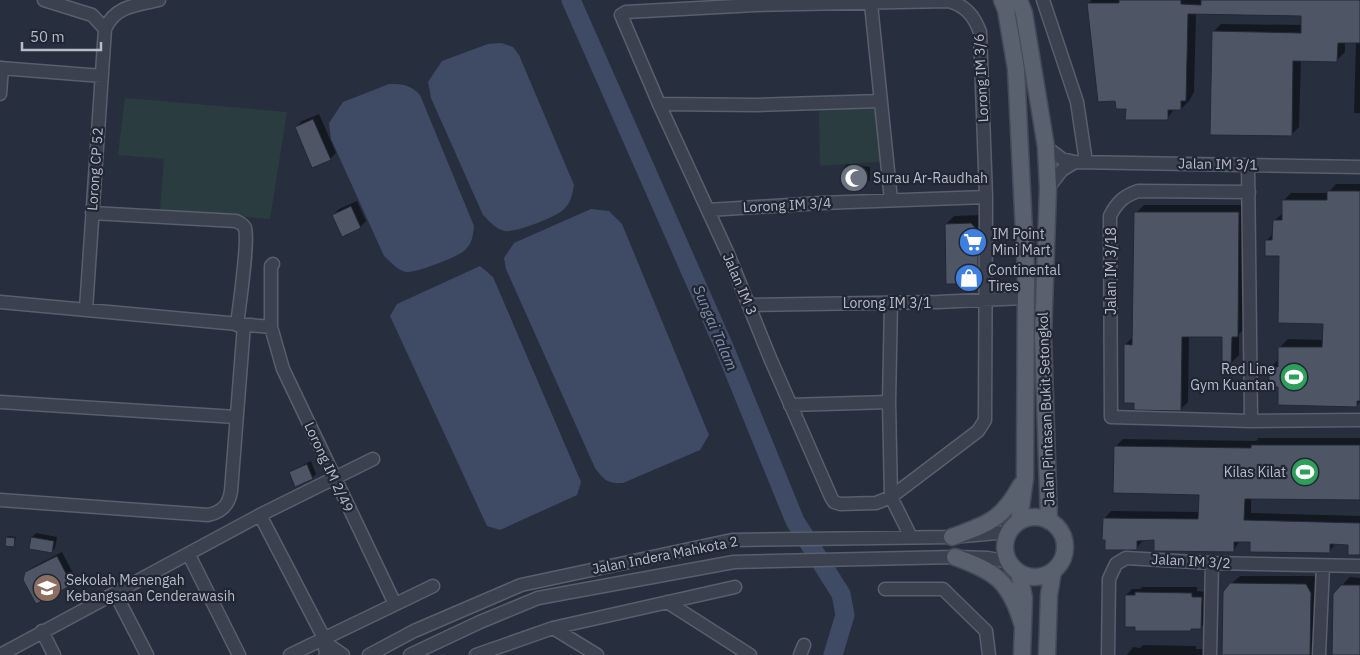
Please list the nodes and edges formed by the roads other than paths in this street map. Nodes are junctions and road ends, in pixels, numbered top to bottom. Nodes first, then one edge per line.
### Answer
1 (44, 0) edge
2 (159, 0) edge
3 (1002, 0) edge
4 (1019, 0) edge
5 (1043, 0) edge
6 (871, 4) junction
7 (622, 13) joint
8 (105, 29) junction
9 (1, 68) edge
10 (102, 76) junction
11 (0, 94) edge
12 (881, 101) junction
13 (658, 104) junction
14 (1046, 147) junction
15 (1081, 162) junction
16 (1248, 165) junction
17 (1360, 167) edge
18 (1048, 188) junction
19 (1249, 192) junction
20 (986, 197) junction
21 (891, 200) junction
22 (708, 210) junction
23 (92, 213) junction
24 (273, 264) dead end
25 (1025, 298) junction
26 (986, 299) junction
27 (0, 302) edge
28 (891, 302) junction
29 (750, 304) junction
30 (86, 309) junction
31 (240, 325) junction
32 (271, 327) junction
33 (0, 402) edge
34 (889, 402) junction
35 (790, 405) junction
36 (236, 417) junction
37 (1360, 420) edge
38 (1251, 421) junction
39 (374, 459) dead end
40 (334, 477) junction
41 (1025, 478) junction
42 (891, 497) junction
43 (0, 500) edge
44 (260, 516) junction
45 (1049, 521) junction
46 (1014, 527) junction
47 (910, 537) junction
48 (952, 537) junction
49 (189, 555) junction
50 (955, 557) junction
51 (1212, 563) junction
52 (1323, 566) junction
53 (1360, 566) edge
54 (1014, 568) junction
55 (1053, 571) junction
56 (434, 586) dead end
57 (735, 587) dead end
58 (885, 589) dead end
59 (115, 593) junction
60 (667, 602) junction
61 (395, 604) junction
62 (1023, 626) junction
63 (552, 628) junction
64 (42, 631) junction
65 (326, 646) edge
66 (0, 655) edge
67 (54, 655) edge
68 (147, 655) edge
69 (239, 655) edge
70 (290, 655) edge
71 (343, 655) edge
72 (369, 655) edge
73 (410, 655) edge
74 (476, 655) edge
75 (597, 655) edge
76 (750, 655) edge
77 (989, 655) edge
78 (1022, 655) edge
79 (1047, 655) edge
80 (1108, 655) edge
81 (1210, 655) edge
82 (1319, 655) edge

1 - 8 street
2 - 8 street
3 - 25 main road, Jalan Pintasan Bukit Setongkol
4 - 14 main road, Jalan Pintasan Bukit Setongkol
5 - 15 street
6 - 7 street, Lorong IM 3/6
6 - 12 street
6 - 20 street, Lorong IM 3/6
7 - 13 street, Jalan IM 3
8 - 10 street, Lorong CP 52
9 - 10 street
9 - 11 street
10 - 23 street, Lorong CP 52
12 - 13 street
12 - 21 street
13 - 22 street, Jalan IM 3
14 - 15 street, Jalan IM 3/1
14 - 18 main road, Jalan Pintasan Bukit Setongkol
15 - 16 street, Jalan IM 3/1
15 - 18 street
16 - 17 street, Jalan IM 3/1
16 - 19 street
18 - 45 main road, Jalan Pintasan Bukit Setongkol
19 - 38 street
19 - 38 street, Jalan IM 3/18
20 - 21 street, Lorong IM 3/4
20 - 26 street, Lorong IM 3/6
21 - 22 street, Lorong IM 3/4
22 - 29 street, Jalan IM 3
23 - 30 street, Lorong CP 52
23 - 31 street
24 - 32 street, Lorong IM 2/49
25 - 26 street, Lorong IM 3/1
25 - 41 main road, Jalan Pintasan Bukit Setongkol
26 - 28 street, Lorong IM 3/1
26 - 42 street, Lorong IM 3/6
27 - 30 street
28 - 29 street, Lorong IM 3/1
28 - 34 street
29 - 35 street, Jalan IM 3
30 - 31 street
31 - 32 street
31 - 36 street
32 - 40 street, Lorong IM 2/49
33 - 36 street
34 - 35 street
34 - 42 street
35 - 42 street, Jalan IM 3
36 - 43 street
37 - 38 street
39 - 40 street
40 - 44 street
40 - 61 street, Lorong IM 2/49
41 - 46 main road, Jalan Pintasan Bukit Setongkol
41 - 48 main road
42 - 47 street
44 - 49 street
44 - 65 street
45 - 46 main road
45 - 55 main road
46 - 48 street, Jalan Indera Mahkota 2
46 - 54 main road
47 - 48 street, Jalan Indera Mahkota 2
47 - 72 street, Jalan Indera Mahkota 2
49 - 59 street
49 - 69 street
50 - 54 street, Jalan Indera Mahkota 2
50 - 62 main road
50 - 73 street, Jalan Indera Mahkota 2
51 - 52 street, Jalan IM 3/2
51 - 80 street, Jalan IM 3/2
51 - 81 street
52 - 53 street, Jalan IM 3/2
52 - 82 street
54 - 55 main road
54 - 62 main road
55 - 79 main road
56 - 61 street
57 - 60 street
58 - 77 street
59 - 64 street
59 - 68 street
60 - 63 street
60 - 76 street
61 - 65 street
62 - 78 main road
63 - 74 street
63 - 75 street
64 - 66 street
64 - 67 street
65 - 70 street
65 - 71 street

